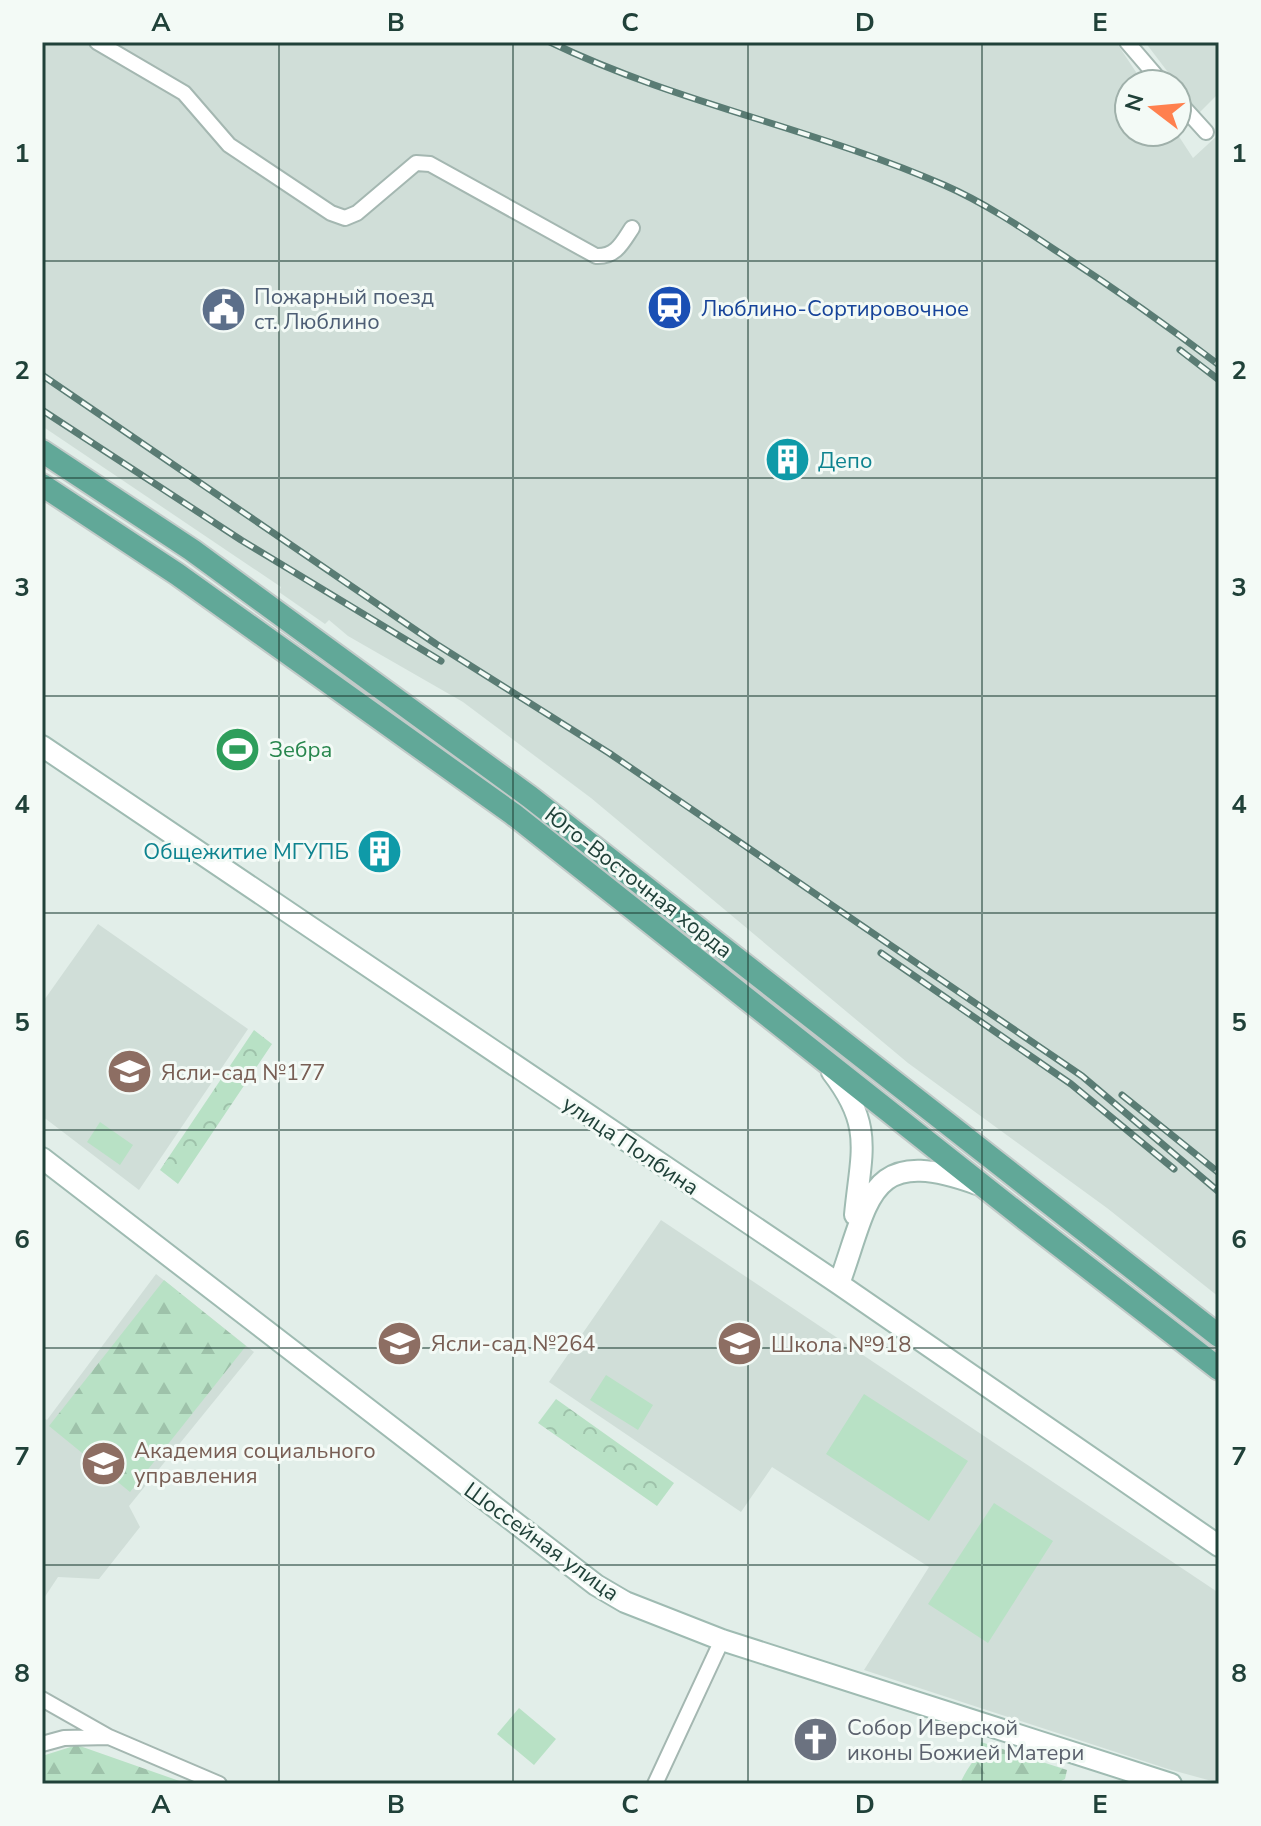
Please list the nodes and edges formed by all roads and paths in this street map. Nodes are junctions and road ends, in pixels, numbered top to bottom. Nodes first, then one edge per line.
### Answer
1 (97, 42) edge
2 (1127, 42) edge
3 (1149, 68) edge
4 (1193, 118) edge
5 (1206, 132) dead end
6 (632, 228) dead end
7 (42, 451) edge
8 (42, 485) edge
9 (42, 746) edge
10 (822, 1059) junction
11 (42, 1158) edge
12 (984, 1187) junction
13 (851, 1251) junction
14 (839, 1284) junction
15 (1219, 1336) edge
16 (1219, 1369) edge
17 (1219, 1546) edge
18 (722, 1640) junction
19 (42, 1699) edge
20 (109, 1737) junction
21 (42, 1744) edge
22 (219, 1784) edge
23 (655, 1784) edge
24 (1171, 1784) edge

1 - 6 street
2 - 3 street
4 - 5 street
7 - 15 main road, Юго-Восточная хорда
8 - 10 main road, Юго-Восточная хорда
9 - 14 main road, улица Полбина
10 - 12 main road, Юго-Восточная хорда
10 - 13 main road
11 - 18 main road, Шоссейная улица
12 - 13 main road
12 - 16 main road, Юго-Восточная хорда
13 - 14 main road
14 - 17 main road, улица Полбина
18 - 23 street
18 - 24 main road, Шоссейная улица
19 - 20 street
20 - 21 street
20 - 22 street

